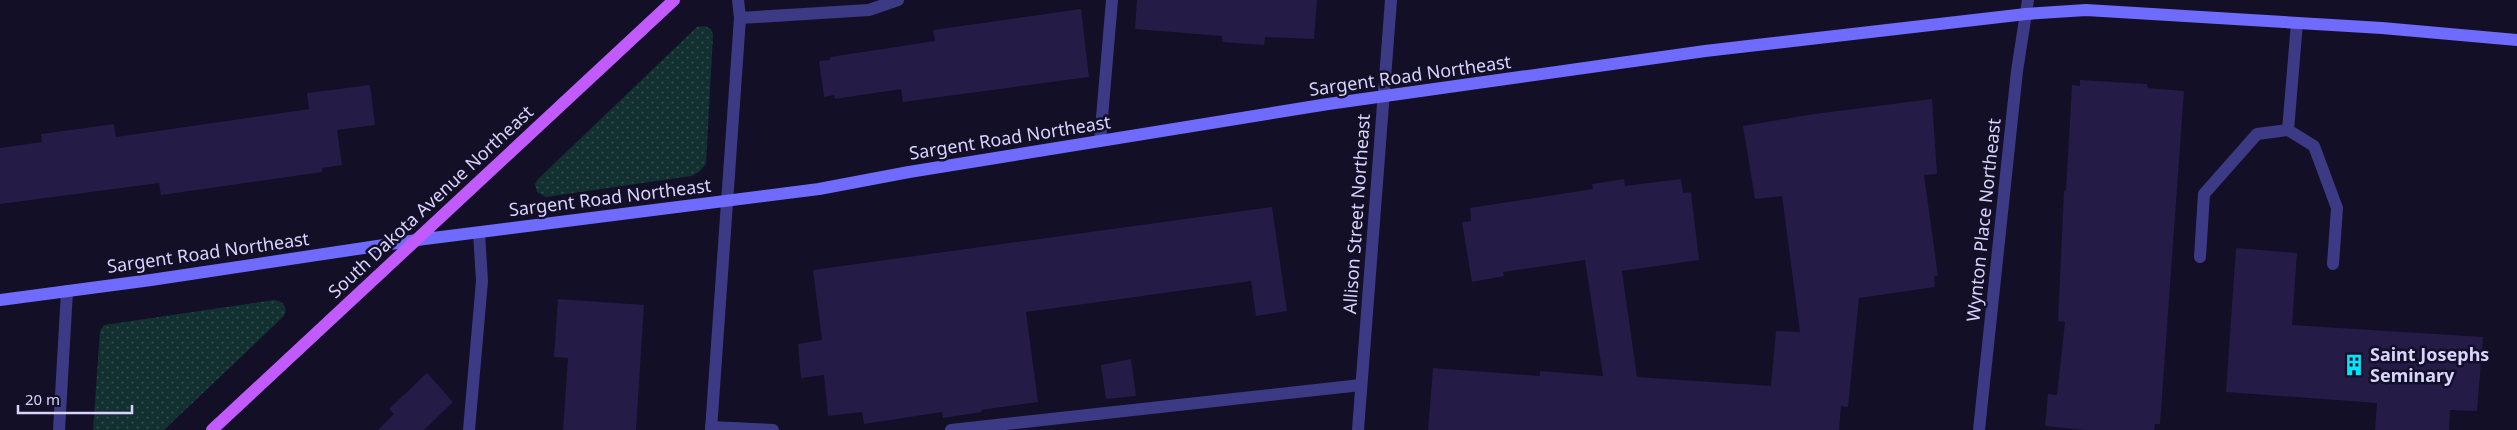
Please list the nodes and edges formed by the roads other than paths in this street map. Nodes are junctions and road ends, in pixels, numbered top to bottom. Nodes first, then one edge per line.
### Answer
1 (674, 0) edge
2 (738, 0) edge
3 (898, 0) edge
4 (1112, 0) edge
5 (1391, 0) edge
6 (2028, 0) edge
7 (2026, 14) junction
8 (740, 18) junction
9 (2297, 23) junction
10 (2517, 40) edge
11 (1384, 97) junction
12 (2288, 130) junction
13 (1100, 141) junction
14 (727, 201) junction
15 (479, 232) junction
16 (417, 240) junction
17 (2200, 257) dead end
18 (2333, 264) dead end
19 (67, 290) junction
20 (0, 300) edge
21 (1362, 384) junction
22 (1033, 426) edge
23 (711, 429) edge
24 (59, 430) edge
25 (212, 430) edge
26 (469, 430) edge
27 (773, 430) edge
28 (951, 430) edge
29 (1358, 430) edge
30 (1979, 430) edge

1 - 16 main road, South Dakota Avenue Northeast
2 - 8 street
3 - 8 street
4 - 13 street
5 - 11 street, Allison Street Northeast
6 - 7 street, Wynton Place Northeast
7 - 9 main road, Sargent Road Northeast
7 - 11 main road, Sargent Road Northeast
7 - 30 street, Wynton Place Northeast
8 - 14 street
9 - 10 main road, Sargent Road Northeast
9 - 12 street
11 - 13 main road, Sargent Road Northeast
11 - 21 street, Allison Street Northeast
12 - 17 street
12 - 18 street
13 - 14 main road, Sargent Road Northeast
14 - 15 main road, Sargent Road Northeast
14 - 23 street
15 - 16 main road, Sargent Road Northeast
15 - 26 street
16 - 19 main road, Sargent Road Northeast
16 - 25 main road, South Dakota Avenue Northeast
19 - 20 main road, Sargent Road Northeast
19 - 24 street
21 - 22 street
21 - 29 street, Allison Street Northeast
22 - 28 street
23 - 27 street

